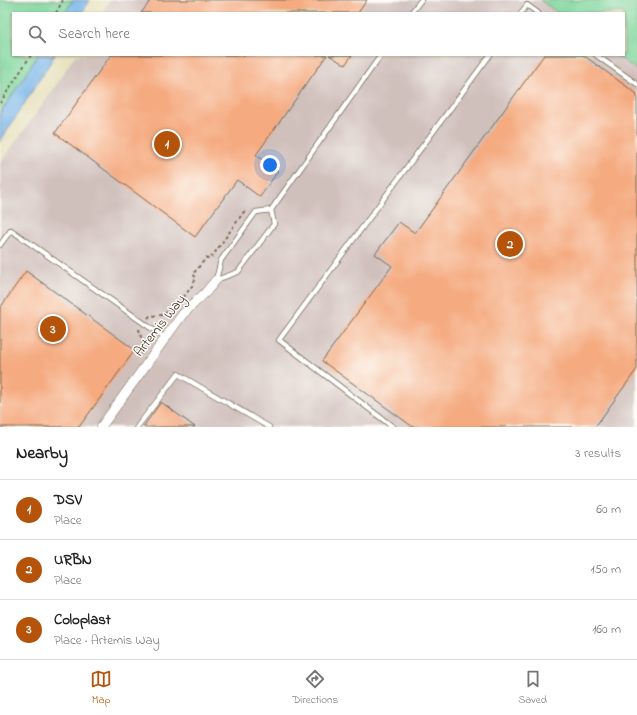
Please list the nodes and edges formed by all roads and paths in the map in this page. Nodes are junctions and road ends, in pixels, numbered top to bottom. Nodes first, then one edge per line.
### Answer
1 (63, 0) edge
2 (421, 0) edge
3 (57, 12) edge
4 (412, 12) edge
5 (522, 12) edge
6 (537, 12) edge
7 (30, 56) edge
8 (380, 56) edge
9 (489, 56) edge
10 (597, 56) edge
11 (637, 84) edge
12 (0, 103) edge
13 (246, 209) dead end
14 (271, 210) junction
15 (0, 245) edge
16 (216, 280) junction
17 (144, 323) junction
18 (165, 338) junction
19 (141, 356) dead end
20 (101, 427) edge
21 (137, 427) edge
22 (269, 427) edge
23 (393, 427) edge

1 - 3 path
2 - 4 lane
5 - 6 lane
7 - 12 path
8 - 14 lane
9 - 23 lane
10 - 11 lane
13 - 17 path
14 - 16 lane
14 - 16 lane
15 - 17 lane
16 - 18 street, Artemis Way
17 - 18 lane
17 - 19 path
18 - 20 street, Artemis Way
21 - 22 lane

